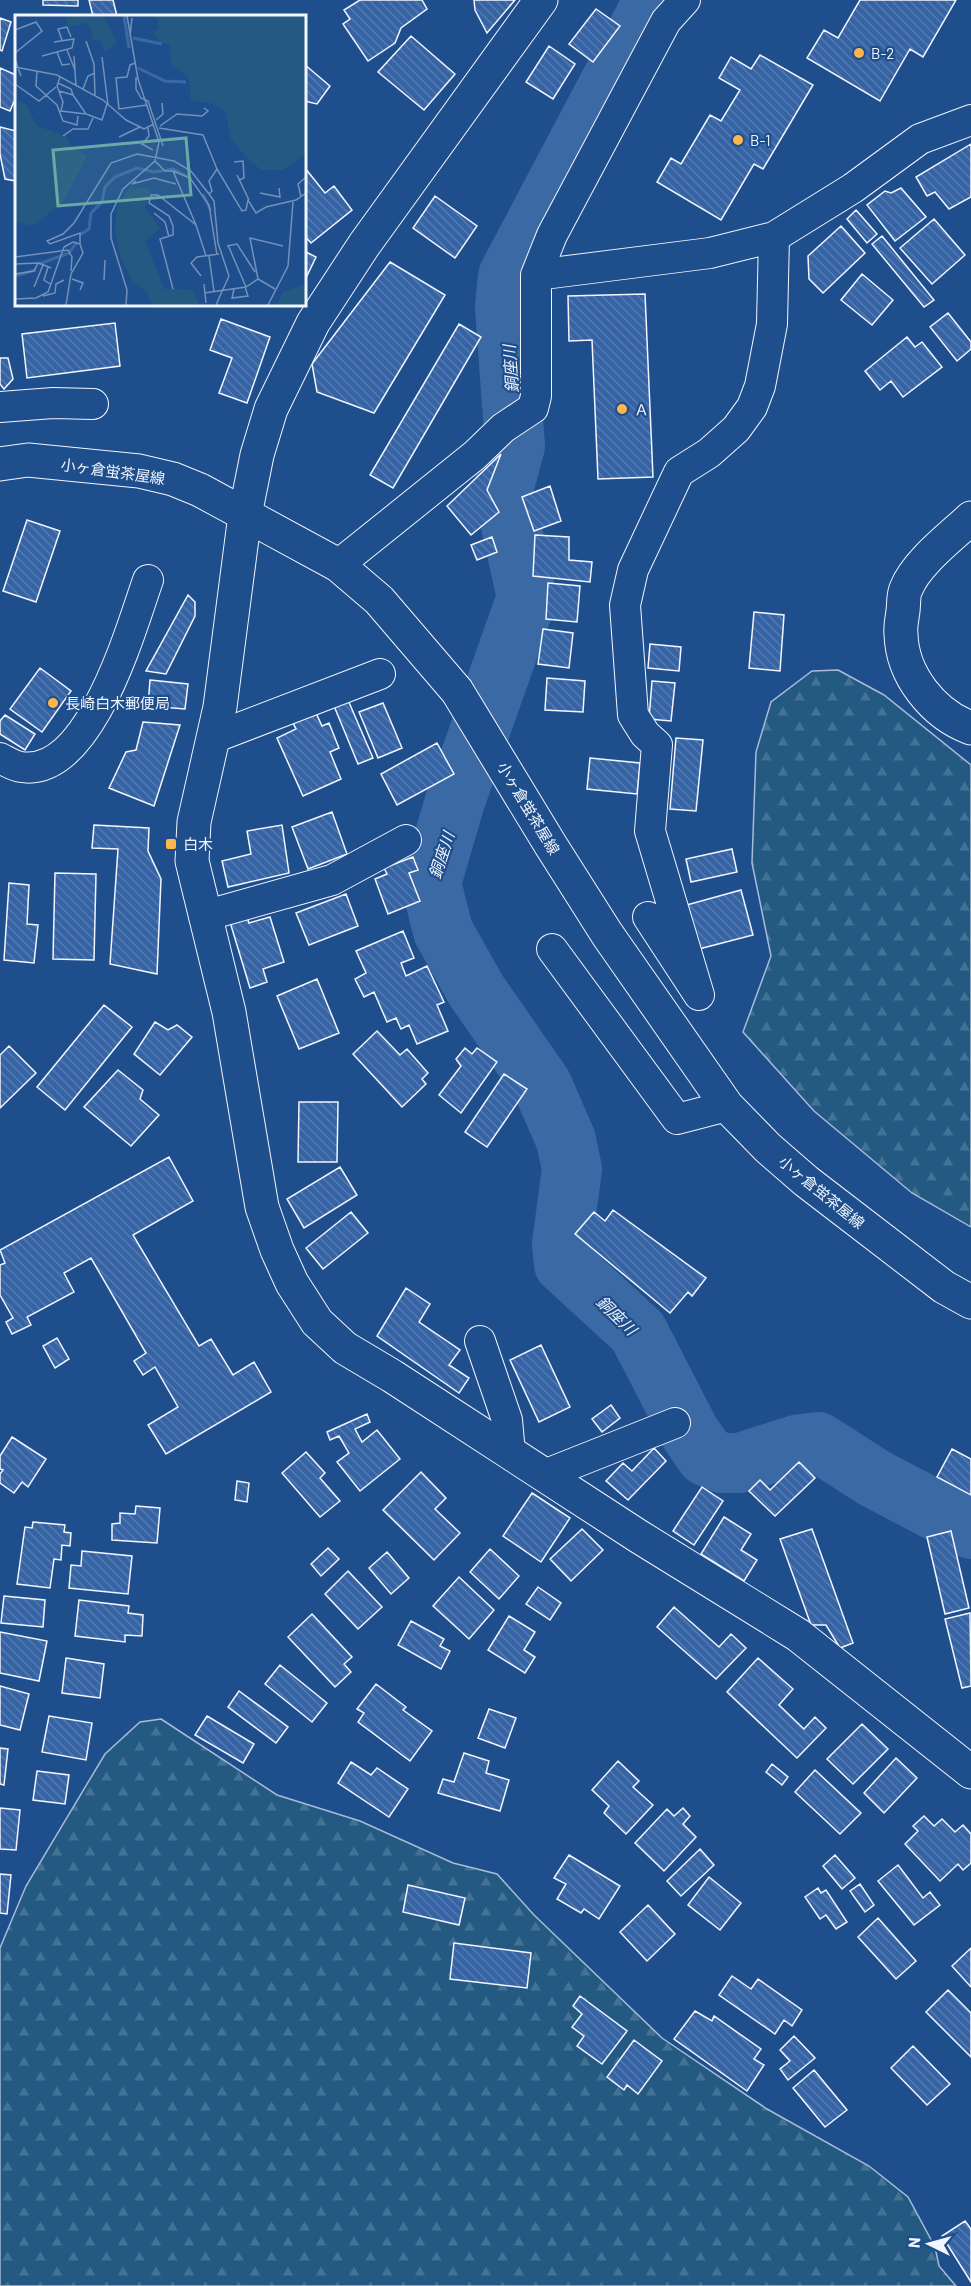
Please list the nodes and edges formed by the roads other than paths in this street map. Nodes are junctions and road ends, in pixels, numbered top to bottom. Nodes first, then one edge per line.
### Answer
1 (541, 0) edge
2 (685, 0) edge
3 (971, 120) edge
4 (774, 237) junction
5 (536, 275) junction
6 (93, 404) dead end
7 (0, 407) edge
8 (0, 464) edge
9 (245, 515) junction
10 (971, 518) edge
11 (338, 565) junction
12 (148, 580) dead end
13 (380, 674) dead end
14 (971, 728) edge
15 (213, 738) junction
16 (0, 758) edge
17 (406, 840) dead end
18 (204, 916) junction
19 (648, 917) dead end
20 (552, 949) dead end
21 (727, 1106) junction
22 (971, 1302) edge
23 (480, 1341) dead end
24 (675, 1423) dead end
25 (510, 1453) junction
26 (544, 1475) junction
27 (971, 1772) edge

1 - 9 street
2 - 5 street
3 - 4 street
4 - 5 street
4 - 19 street
5 - 11 street
6 - 7 street
8 - 9 street, 小ヶ倉蛍茶屋線
9 - 11 street, 小ヶ倉蛍茶屋線
9 - 15 street
10 - 14 street
11 - 21 street, 小ヶ倉蛍茶屋線
12 - 16 street
13 - 15 street
15 - 18 street
17 - 18 street
18 - 25 street
20 - 21 street
21 - 22 street, 小ヶ倉蛍茶屋線
23 - 25 street
24 - 26 street
25 - 26 street
26 - 27 street

